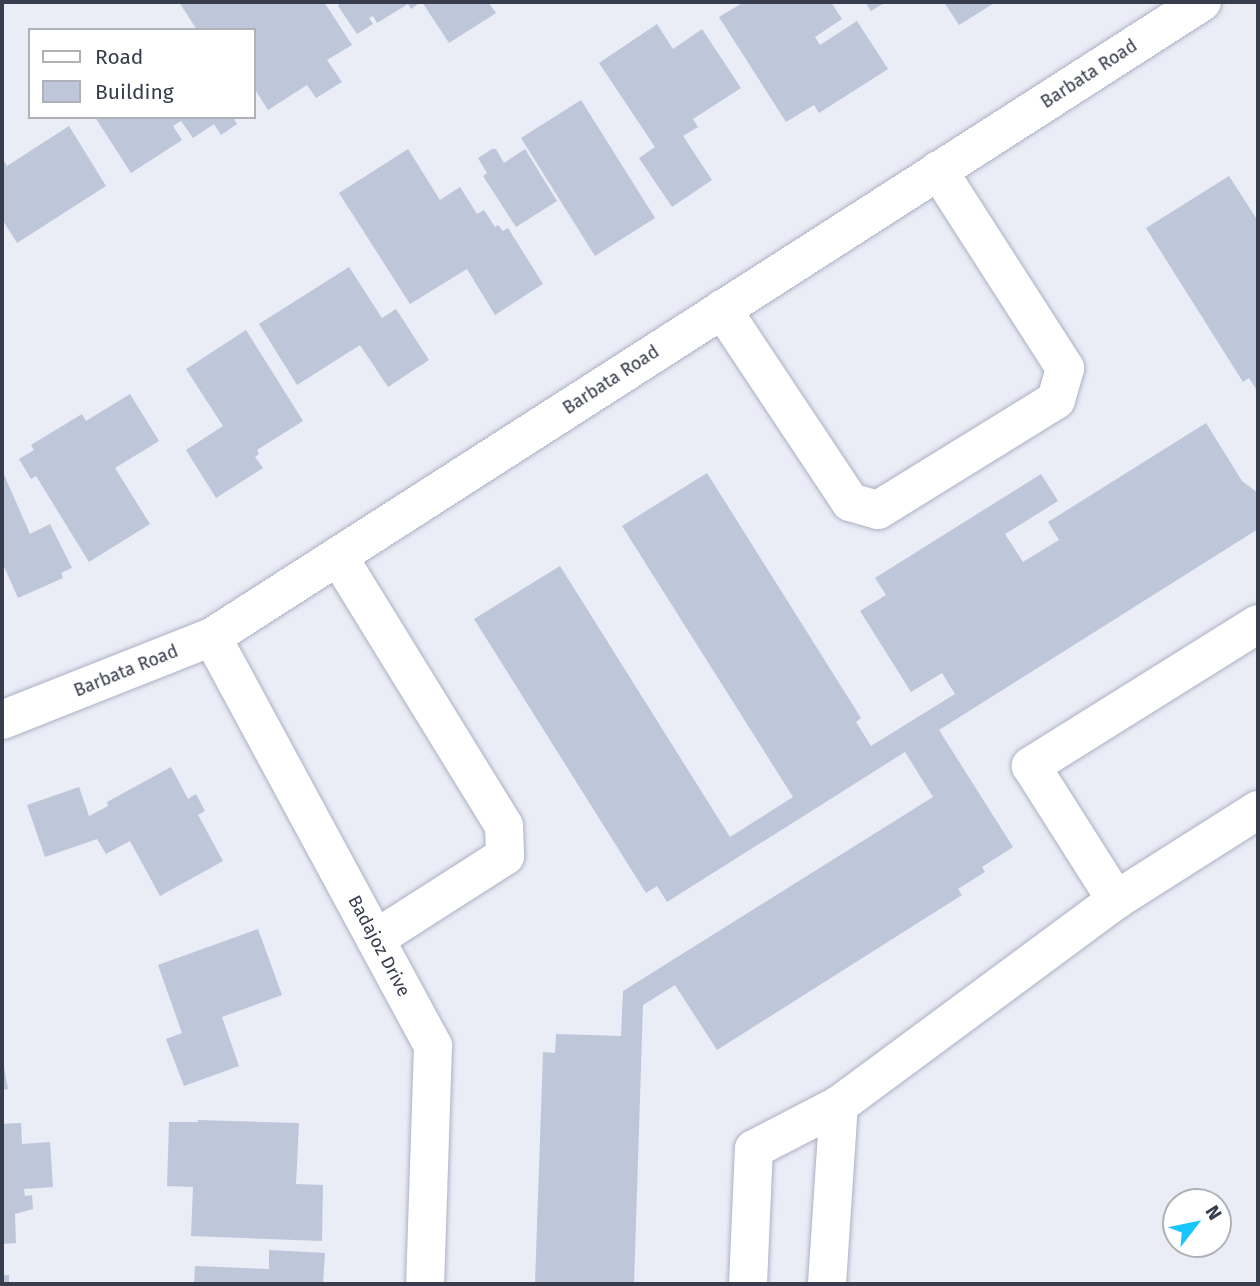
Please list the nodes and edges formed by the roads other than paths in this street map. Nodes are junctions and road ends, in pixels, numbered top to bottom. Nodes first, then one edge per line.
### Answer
1 (1202, 2) edge
2 (938, 170) junction
3 (722, 309) junction
4 (338, 556) junction
5 (1258, 624) edge
6 (212, 637) junction
7 (2, 720) edge
8 (1258, 810) edge
9 (1116, 900) junction
10 (375, 939) junction
11 (839, 1105) junction
12 (425, 1284) edge
13 (748, 1284) edge
14 (827, 1284) edge

1 - 2 street, Barbata Road
2 - 3 street, Barbata Road
2 - 3 street
3 - 4 street, Barbata Road
4 - 6 street, Barbata Road
4 - 10 street
5 - 9 street
6 - 7 street, Barbata Road
6 - 10 street, Badajoz Drive
8 - 9 street
9 - 11 street
10 - 12 street, Badajoz Drive
11 - 13 street
11 - 14 street

